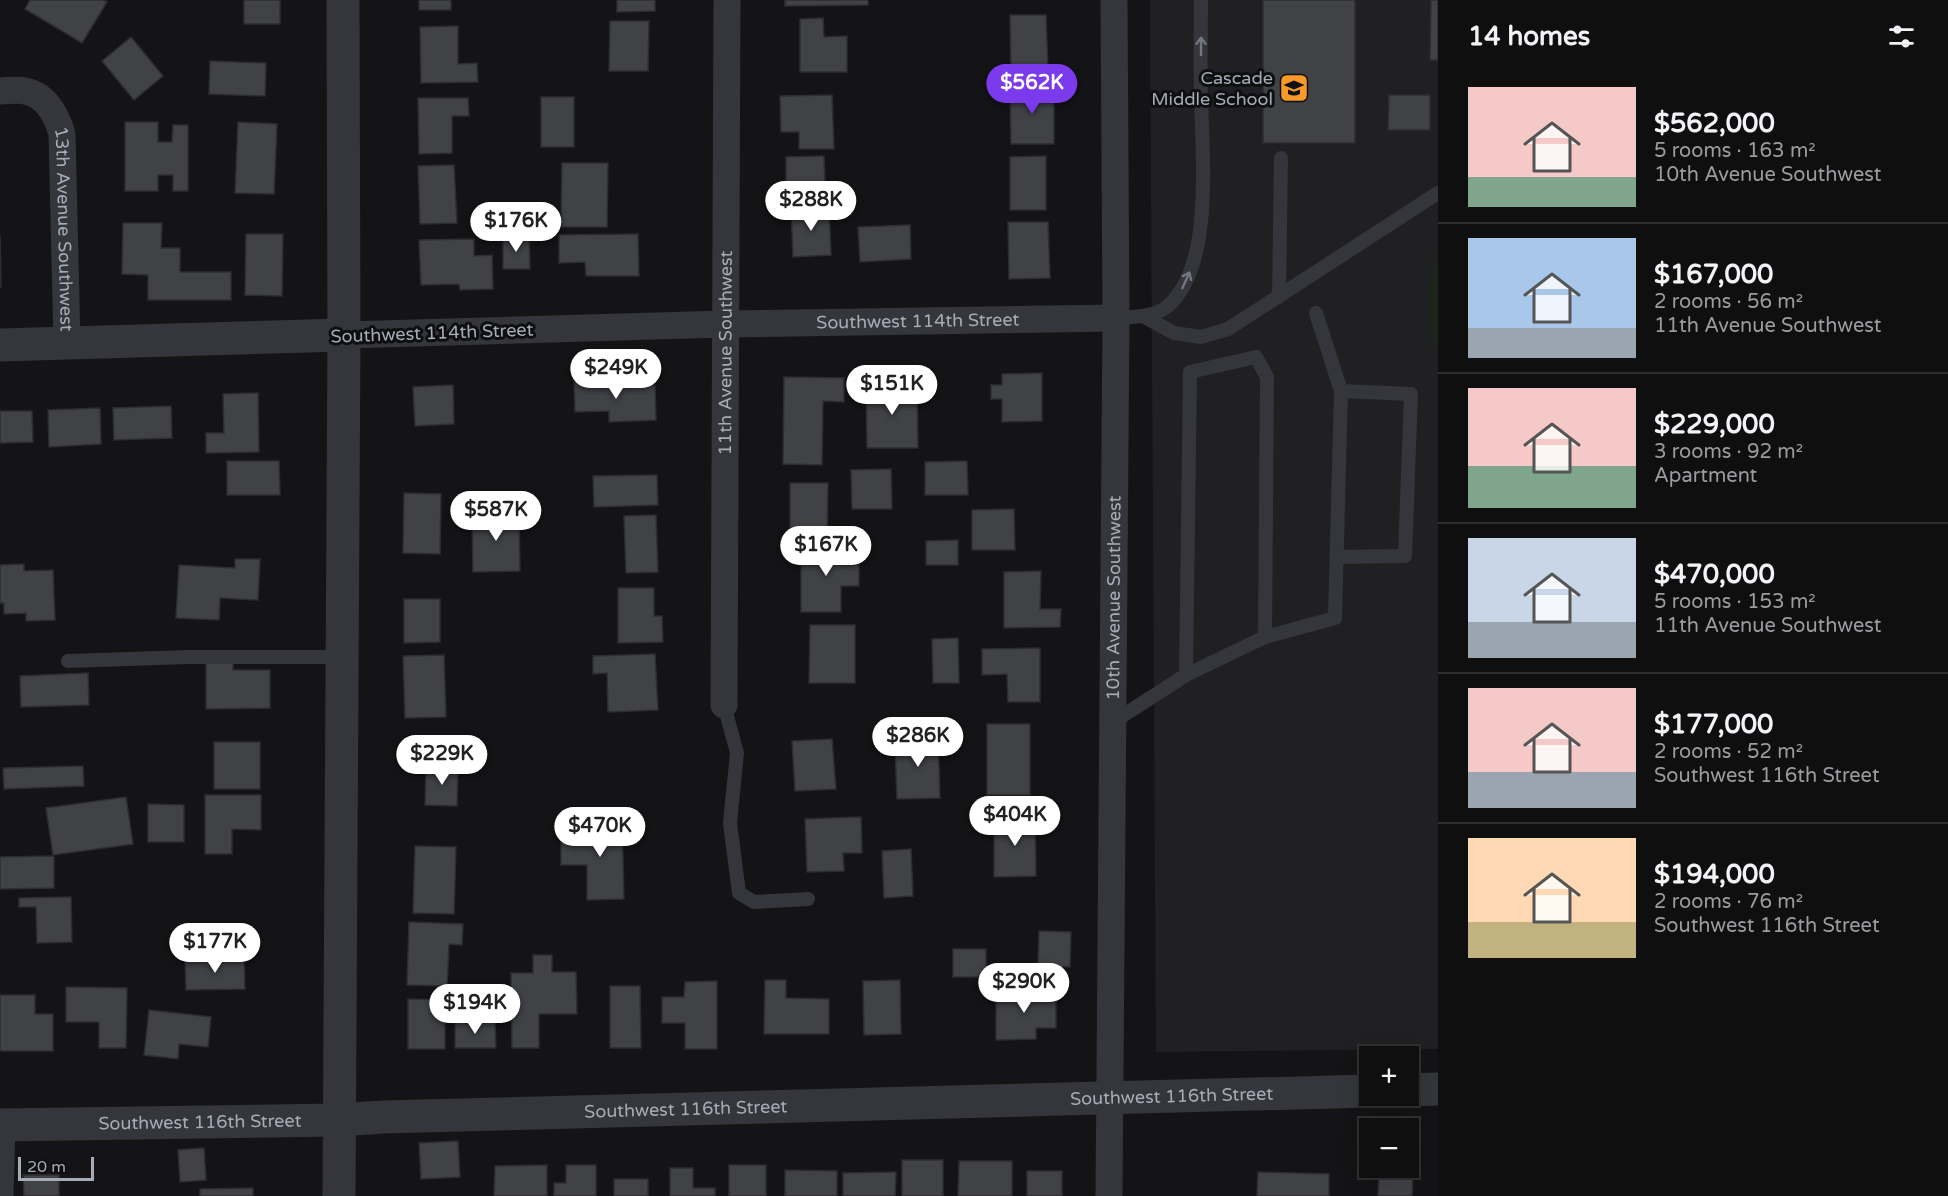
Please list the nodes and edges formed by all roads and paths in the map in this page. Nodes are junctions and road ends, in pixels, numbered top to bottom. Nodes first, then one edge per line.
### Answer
1 (343, 0) edge
2 (727, 0) edge
3 (1114, 0) edge
4 (1201, 0) edge
5 (0, 91) edge
6 (1281, 158) dead end
7 (1438, 193) edge
8 (1279, 297) junction
9 (1316, 313) dead end
10 (1143, 316) junction
11 (1116, 318) junction
12 (725, 324) junction
13 (344, 335) junction
14 (67, 343) junction
15 (0, 345) edge
16 (1341, 391) junction
17 (1337, 557) junction
18 (1265, 637) junction
19 (342, 657) junction
20 (68, 661) dead end
21 (1186, 675) junction
22 (724, 705) joint
23 (1113, 722) junction
24 (808, 898) dead end
25 (1438, 1089) edge
26 (1359, 1090) edge
27 (1419, 1090) edge
28 (1111, 1099) junction
29 (338, 1120) junction
30 (1, 1125) edge
31 (0, 1196) edge
32 (339, 1196) edge
33 (1109, 1196) edge

1 - 13 street
2 - 12 street, 11th Avenue Southwest
3 - 11 street, 10th Avenue Southwest
10 -> 4 lane
5 - 14 street, 13th Avenue Southwest
6 - 8 lane
7 - 8 lane
8 - 10 lane
9 - 16 lane
10 - 11 lane
11 - 12 street, Southwest 114th Street
11 - 23 street, 10th Avenue Southwest
12 - 13 street, Southwest 114th Street
12 - 22 street, 11th Avenue Southwest
13 - 14 street, Southwest 114th Street
13 - 19 street
14 - 15 street, Southwest 114th Street
16 - 17 lane
16 - 17 lane
17 - 18 lane
18 - 21 lane
18 - 21 lane
19 - 20 lane
19 - 29 street
21 - 23 lane
22 - 24 lane
23 - 28 street, 10th Avenue Southwest
25 - 27 street
26 - 28 street, Southwest 116th Street
28 - 29 street, Southwest 116th Street
28 - 33 street, 10th Avenue Southwest
29 - 30 street, Southwest 116th Street
29 - 32 street
30 - 31 street

